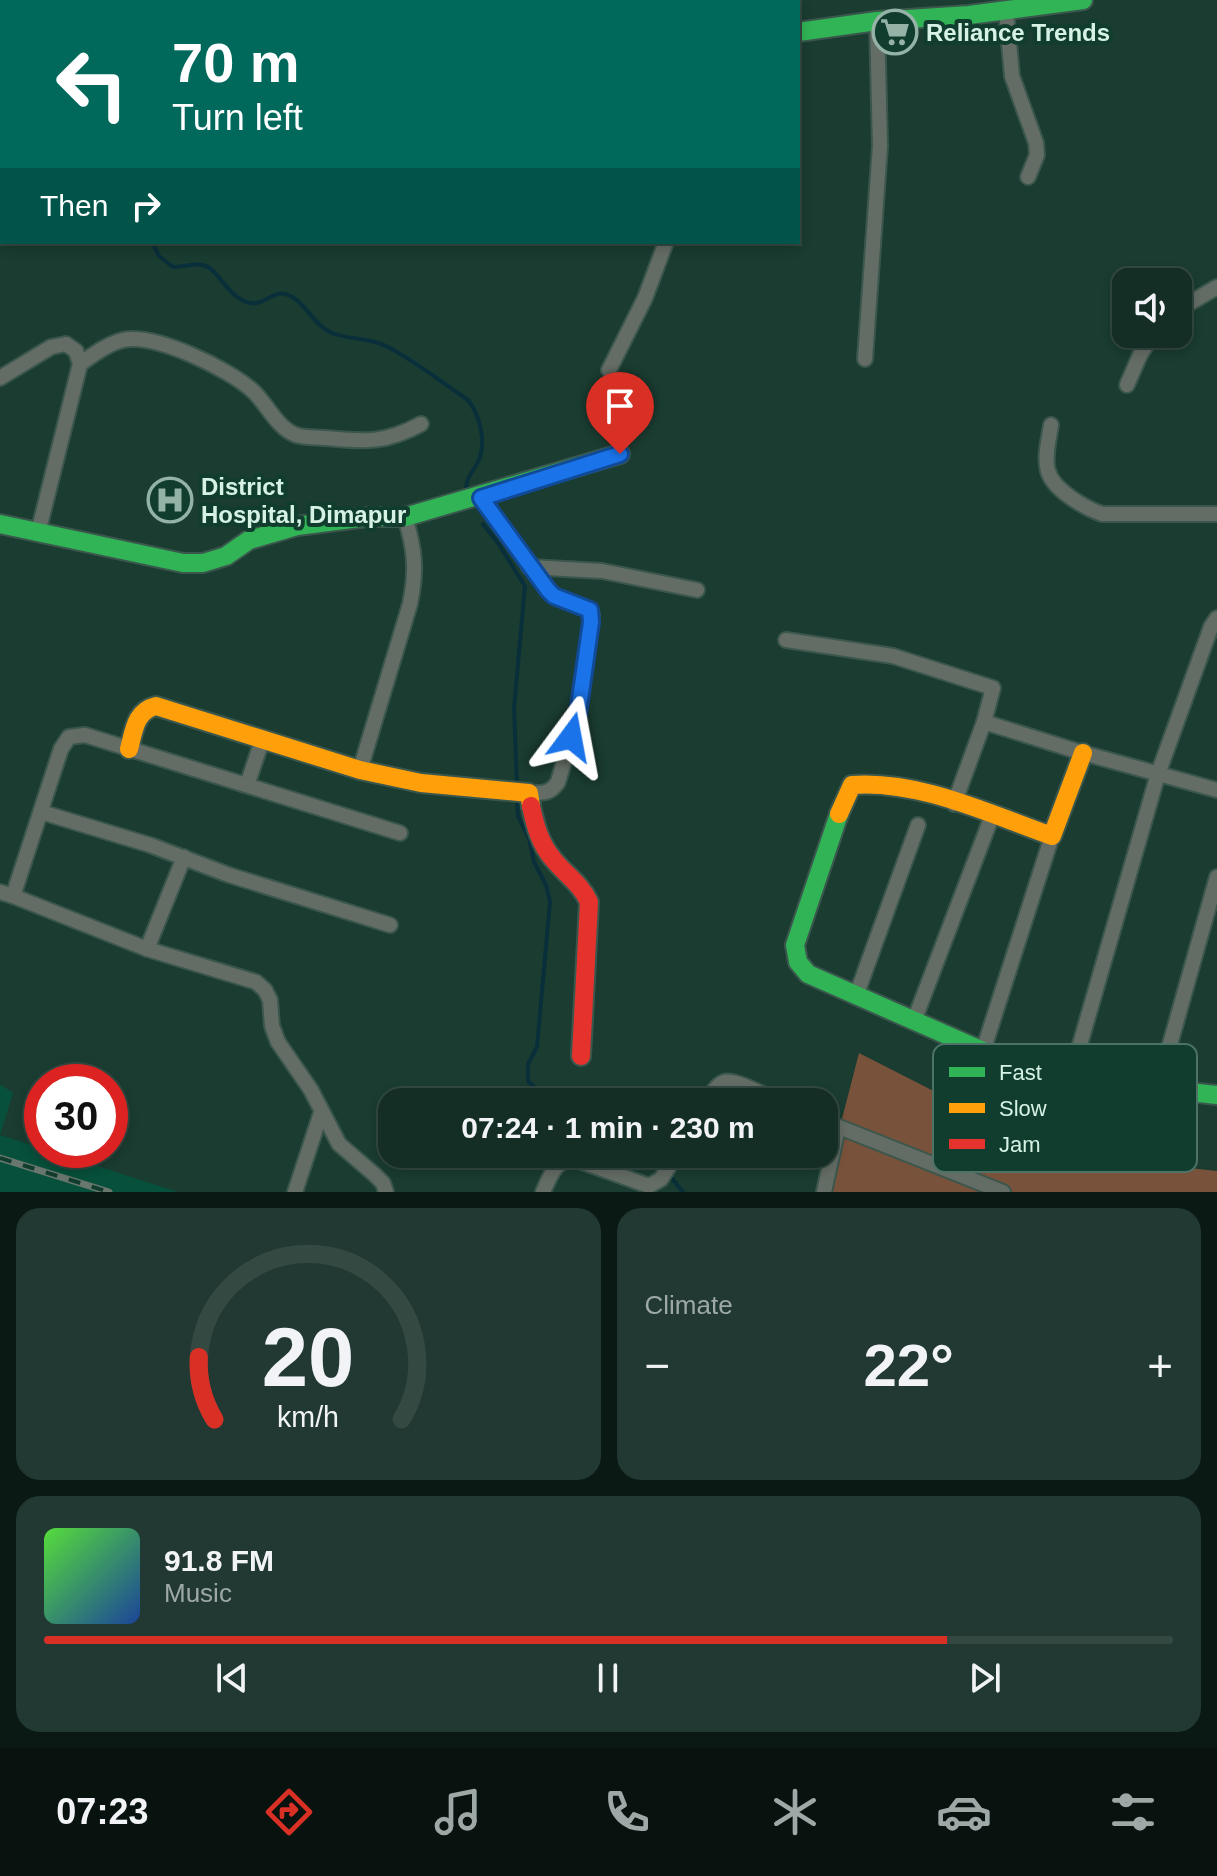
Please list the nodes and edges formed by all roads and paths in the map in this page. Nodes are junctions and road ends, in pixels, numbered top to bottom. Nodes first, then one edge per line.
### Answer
1 (1083, 0) edge
2 (970, 8) edge
3 (1006, 10) junction
4 (877, 21) junction
5 (800, 32) edge
6 (1028, 177) dead end
7 (665, 244) edge
8 (1217, 287) edge
9 (1192, 302) edge
10 (1144, 348) edge
11 (865, 359) dead end
12 (80, 364) junction
13 (609, 370) dead end
14 (0, 378) edge
15 (1127, 385) dead end
16 (421, 424) dead end
17 (1051, 425) dead end
18 (620, 454) dead end
19 (481, 498) junction
20 (1217, 514) edge
21 (405, 517) junction
22 (0, 524) edge
23 (38, 533) junction
24 (529, 567) junction
25 (697, 590) dead end
26 (1217, 618) edge
27 (786, 640) dead end
28 (984, 722) junction
29 (263, 738) junction
30 (129, 749) junction
31 (1083, 753) junction
32 (360, 770) junction
33 (1158, 774) junction
34 (247, 785) junction
35 (1217, 790) edge
36 (518, 792) junction
37 (954, 804) junction
38 (41, 812) junction
39 (992, 816) junction
40 (918, 825) dead end
41 (400, 833) dead end
42 (1052, 836) junction
43 (184, 857) junction
44 (1217, 877) edge
45 (6, 894) edge
46 (390, 925) dead end
47 (147, 949) junction
48 (856, 996) junction
49 (914, 1021) junction
50 (967, 1044) edge
51 (985, 1044) edge
52 (1080, 1044) edge
53 (1170, 1044) edge
54 (581, 1056) dead end
55 (715, 1088) edge
56 (748, 1088) edge
57 (1197, 1092) edge
58 (1217, 1095) edge
59 (321, 1113) junction
60 (838, 1127) edge
61 (933, 1164) edge
62 (555, 1168) edge
63 (598, 1168) edge
64 (668, 1168) edge
65 (826, 1168) edge
66 (952, 1172) edge
67 (295, 1192) edge
68 (386, 1192) edge
69 (543, 1192) edge
70 (824, 1192) edge
71 (1003, 1192) edge

1 - 3 street
2 - 3 street
2 - 4 street
3 - 6 street
4 - 5 street
4 - 11 street
7 - 13 street
8 - 9 street
10 - 15 street
12 - 14 street
12 - 16 street
12 - 23 street
17 - 20 street
18 - 19 street
19 - 21 street
19 - 24 street
21 - 23 street
21 - 32 street
22 - 23 street
24 - 25 street
24 - 36 street
26 - 33 street
27 - 28 street
28 - 31 street
28 - 37 street
29 - 30 street
29 - 32 street
29 - 34 street
30 - 34 street
30 - 38 street
31 - 33 street
31 - 42 street
32 - 36 street
33 - 35 street
33 - 52 street
34 - 41 street
36 - 54 street
37 - 39 street
37 - 48 street
38 - 43 street
38 - 45 street
39 - 42 street
39 - 49 street
40 - 48 street
42 - 51 street
43 - 46 street
43 - 47 street
44 - 53 street
45 - 47 street
47 - 59 street
48 - 49 street
49 - 50 street
55 - 56 street
57 - 58 street
59 - 67 street
59 - 68 street
60 - 61 street
62 - 69 street
63 - 64 street
65 - 70 street
66 - 71 street

